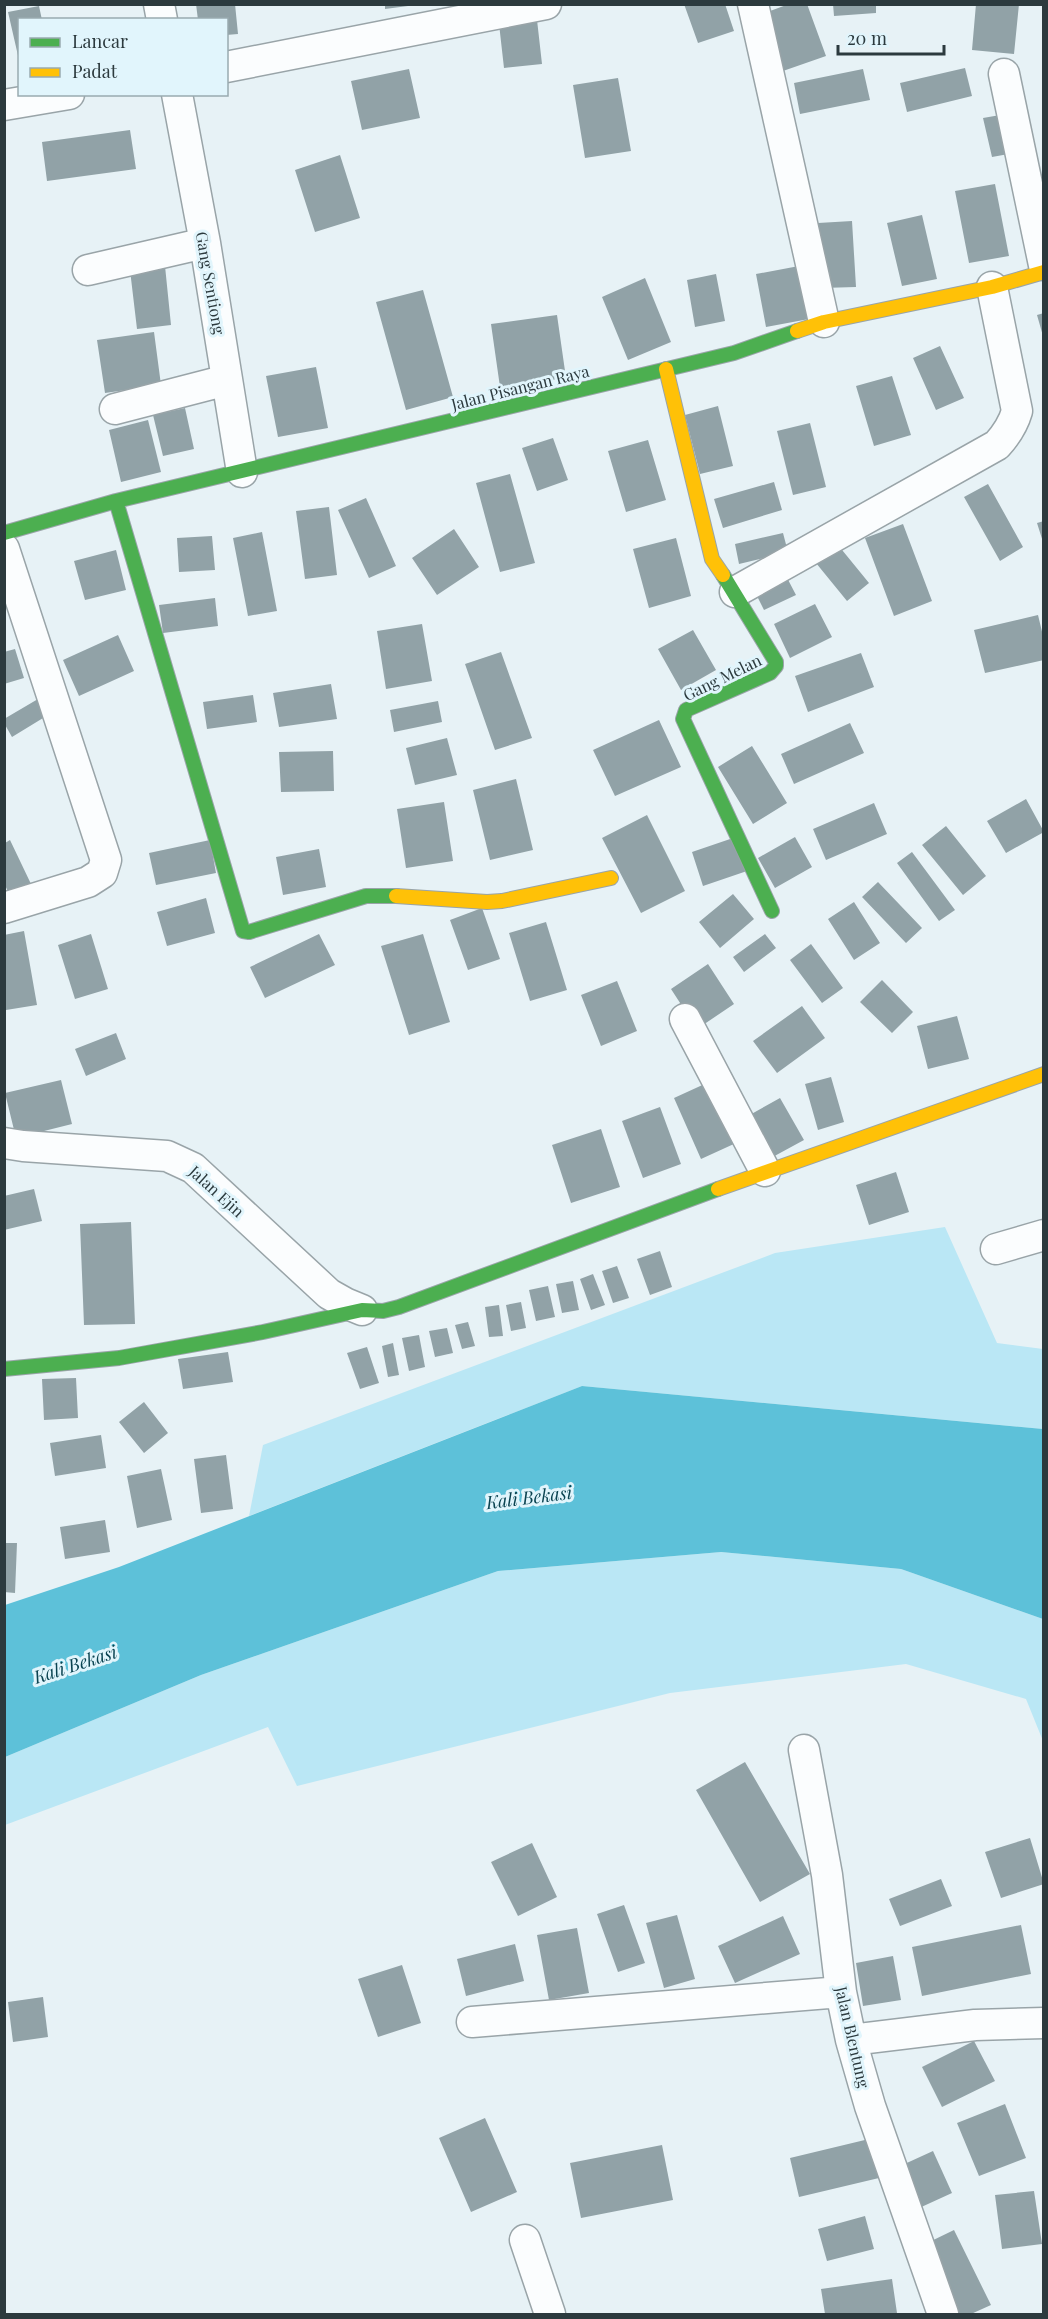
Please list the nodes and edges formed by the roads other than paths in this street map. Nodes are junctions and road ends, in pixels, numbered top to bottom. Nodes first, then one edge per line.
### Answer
1 (546, 4) edge
2 (753, 4) edge
3 (228, 67) edge
4 (1004, 74) dead end
5 (57, 96) edge
6 (177, 96) edge
7 (4, 105) edge
8 (205, 243) junction
9 (1044, 265) edge
10 (88, 270) dead end
11 (1044, 273) edge
12 (992, 286) junction
13 (824, 322) junction
14 (666, 369) junction
15 (227, 380) junction
16 (115, 409) dead end
17 (242, 472) junction
18 (116, 501) junction
19 (4, 533) edge
20 (4, 549) edge
21 (735, 592) junction
22 (611, 878) dead end
23 (4, 908) edge
24 (772, 911) dead end
25 (685, 1019) dead end
26 (1044, 1074) edge
27 (4, 1143) edge
28 (765, 1171) junction
29 (1044, 1235) edge
30 (996, 1248) dead end
31 (362, 1310) junction
32 (4, 1369) edge
33 (804, 1750) dead end
34 (841, 1992) junction
35 (472, 2022) dead end
36 (1044, 2024) edge
37 (851, 2040) junction
38 (525, 2241) dead end
39 (550, 2314) edge
40 (943, 2314) edge

1 - 3 street
2 - 13 street
4 - 9 street
5 - 7 street
6 - 8 street, Gang Sentiong
8 - 10 street
8 - 15 street, Gang Sentiong
11 - 12 street, Jalan Pisangan Raya
12 - 13 street, Jalan Pisangan Raya
12 - 21 street
13 - 14 street, Jalan Pisangan Raya
14 - 17 street, Jalan Pisangan Raya
14 - 21 street, Gang Melan
15 - 16 street
15 - 17 street, Gang Sentiong
17 - 18 street, Jalan Pisangan Raya
18 - 19 street, Jalan Pisangan Raya
18 - 22 street
20 - 23 street
21 - 24 street, Gang Melan
25 - 28 street
26 - 28 street
27 - 31 street, Jalan Ejin
28 - 31 street
29 - 30 street
31 - 32 street
33 - 34 street, Jalan Blentung
34 - 35 street
34 - 37 street, Jalan Blentung
36 - 37 street
37 - 40 street, Jalan Blentung
38 - 39 street

